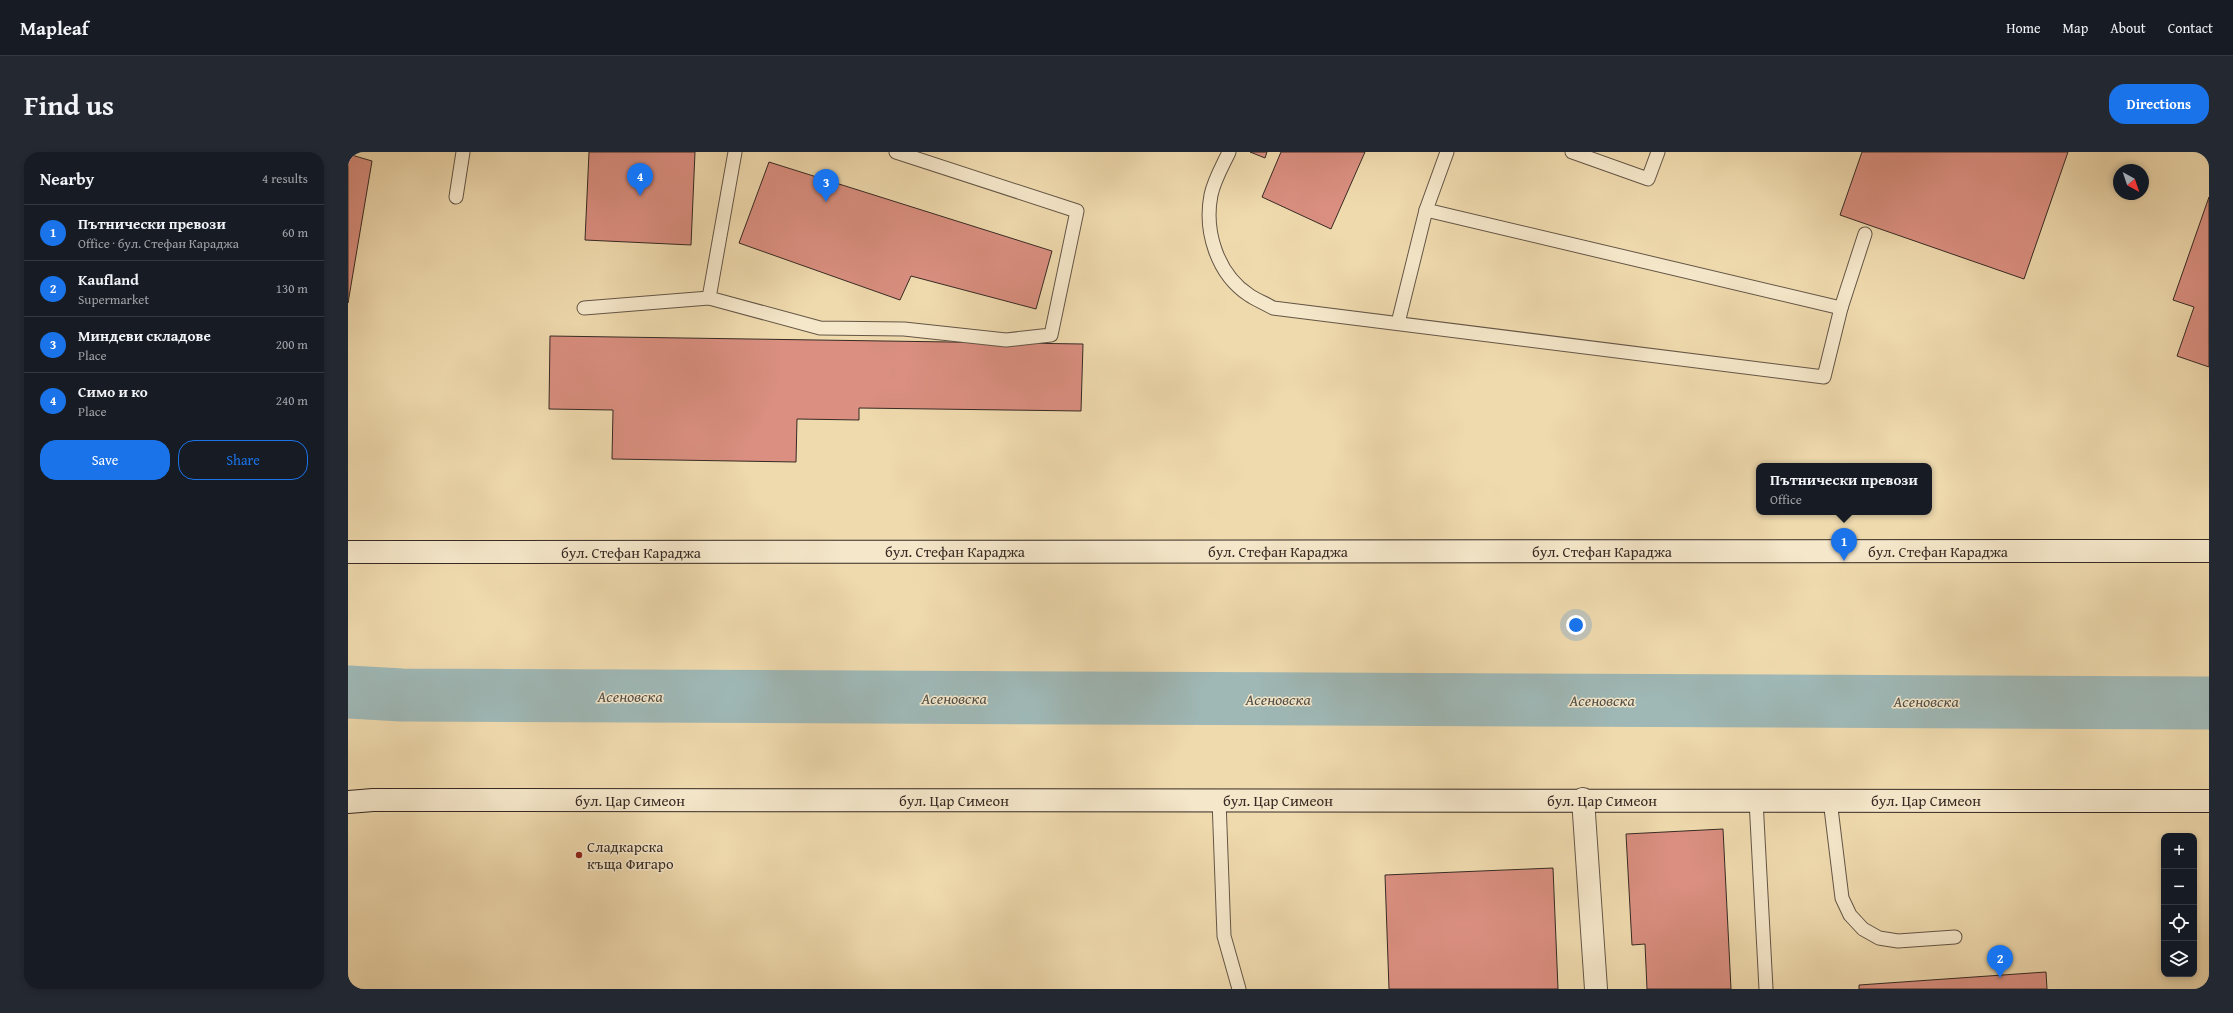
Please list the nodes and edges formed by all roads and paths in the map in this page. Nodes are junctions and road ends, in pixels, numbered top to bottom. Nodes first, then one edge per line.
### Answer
1 (463, 152) edge
2 (735, 152) edge
3 (896, 152) edge
4 (1229, 152) edge
5 (1447, 152) edge
6 (1572, 152) edge
7 (1658, 152) edge
8 (456, 197) dead end
9 (1426, 210) junction
10 (1865, 234) dead end
11 (709, 298) junction
12 (584, 308) dead end
13 (1841, 308) junction
14 (1398, 323) junction
15 (2209, 551) edge
16 (348, 552) edge
17 (1219, 800) junction
18 (1583, 800) junction
19 (1756, 800) junction
20 (1830, 800) junction
21 (2209, 801) edge
22 (348, 802) edge
23 (1955, 938) dead end
24 (1239, 989) edge
25 (1596, 989) edge
26 (1766, 989) edge

1 - 8 lane
2 - 11 lane
3 - 11 lane
4 - 14 lane
5 - 9 lane
6 - 7 lane
9 - 13 lane
9 - 14 lane
10 - 13 lane
11 - 12 lane
13 - 14 lane
15 - 16 main road, бул. Стефан Караджа
17 - 18 main road, бул. Цар Симеон
17 - 22 main road, бул. Цар Симеон
17 - 24 lane
18 - 19 main road, бул. Цар Симеон
18 - 25 main road
19 - 20 main road, бул. Цар Симеон
19 - 26 lane
20 - 21 main road, бул. Цар Симеон
20 - 23 lane

